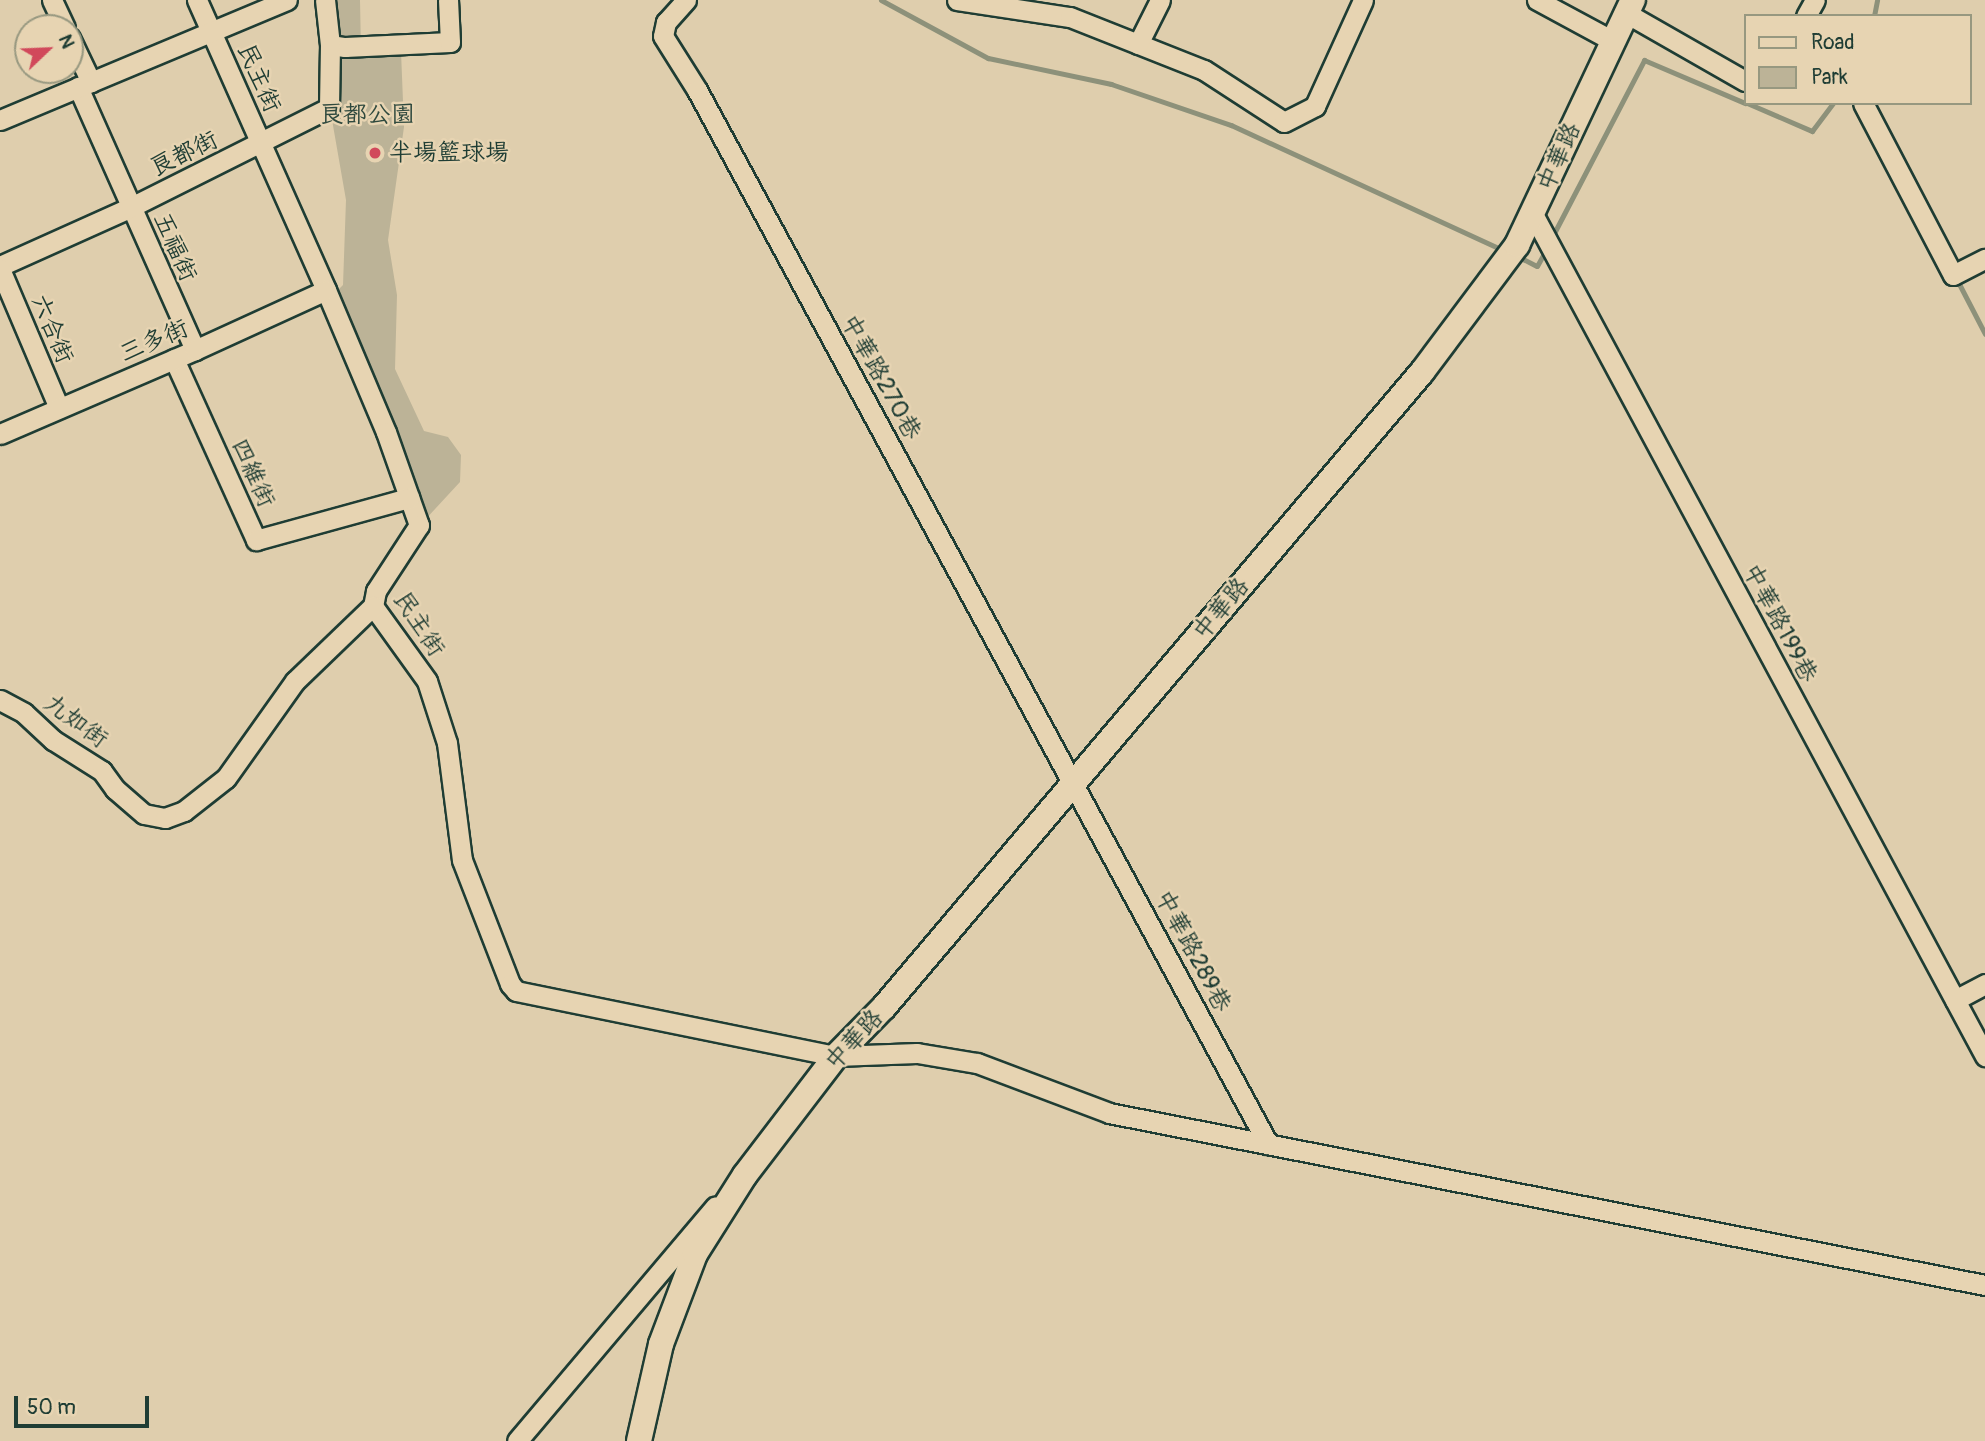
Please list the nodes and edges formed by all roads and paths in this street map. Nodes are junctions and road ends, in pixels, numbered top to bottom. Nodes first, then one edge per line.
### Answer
1 (197, 0) edge
2 (287, 0) edge
3 (325, 0) edge
4 (448, 0) edge
5 (686, 0) edge
6 (957, 0) edge
7 (1160, 0) edge
8 (1363, 0) edge
9 (1537, 0) edge
10 (1629, 6) edge
11 (1047, 7) edge
12 (211, 32) junction
13 (1611, 40) junction
14 (1138, 44) junction
15 (331, 45) junction
16 (1744, 80) edge
17 (84, 84) junction
18 (1864, 105) edge
19 (0, 120) edge
20 (262, 144) junction
21 (131, 207) junction
22 (1533, 214) junction
23 (1985, 258) edge
24 (0, 267) edge
25 (326, 290) junction
26 (195, 350) junction
27 (174, 359) junction
28 (59, 408) junction
29 (0, 434) edge
30 (409, 498) junction
31 (373, 606) junction
32 (0, 701) edge
33 (1074, 782) junction
34 (1985, 984) edge
35 (1955, 1000) junction
36 (836, 1055) junction
37 (1985, 1056) edge
38 (1268, 1144) junction
39 (745, 1175) junction
40 (1985, 1285) edge
41 (517, 1441) edge
42 (639, 1441) edge

1 - 12 street, 民主街
2 - 12 street
3 - 15 street, 良都街
4 - 15 street
5 - 33 street, 中華路270巷
6 - 11 street
7 - 14 street
8 - 14 street
9 - 13 street
10 - 13 main road, 中華路
10 - 16 street
11 - 14 street
12 - 17 street
12 - 20 street, 民主街
13 - 22 main road, 中華路
15 - 20 street, 良都街
17 - 19 street
17 - 21 street, 五福街
18 - 23 street
20 - 21 street, 良都街
20 - 25 street, 民主街
21 - 24 street, 良都街
21 - 26 street, 五福街
22 - 33 main road, 中華路
22 - 35 street, 中華路199巷
24 - 28 street, 六合街
25 - 26 street, 三多街
25 - 30 street, 民主街
26 - 27 street, 三多街
27 - 28 street, 三多街
27 - 30 street, 四維街
28 - 29 street, 三多街
30 - 31 street, 民主街
31 - 32 street, 九如街
31 - 36 street, 民主街
33 - 36 main road, 中華路
33 - 38 street, 中華路289巷
34 - 35 street
35 - 37 street, 中華路199巷
36 - 38 street
36 - 39 main road, 中華路
38 - 40 street
39 - 41 street, 中華路
39 - 42 main road, 中華路

